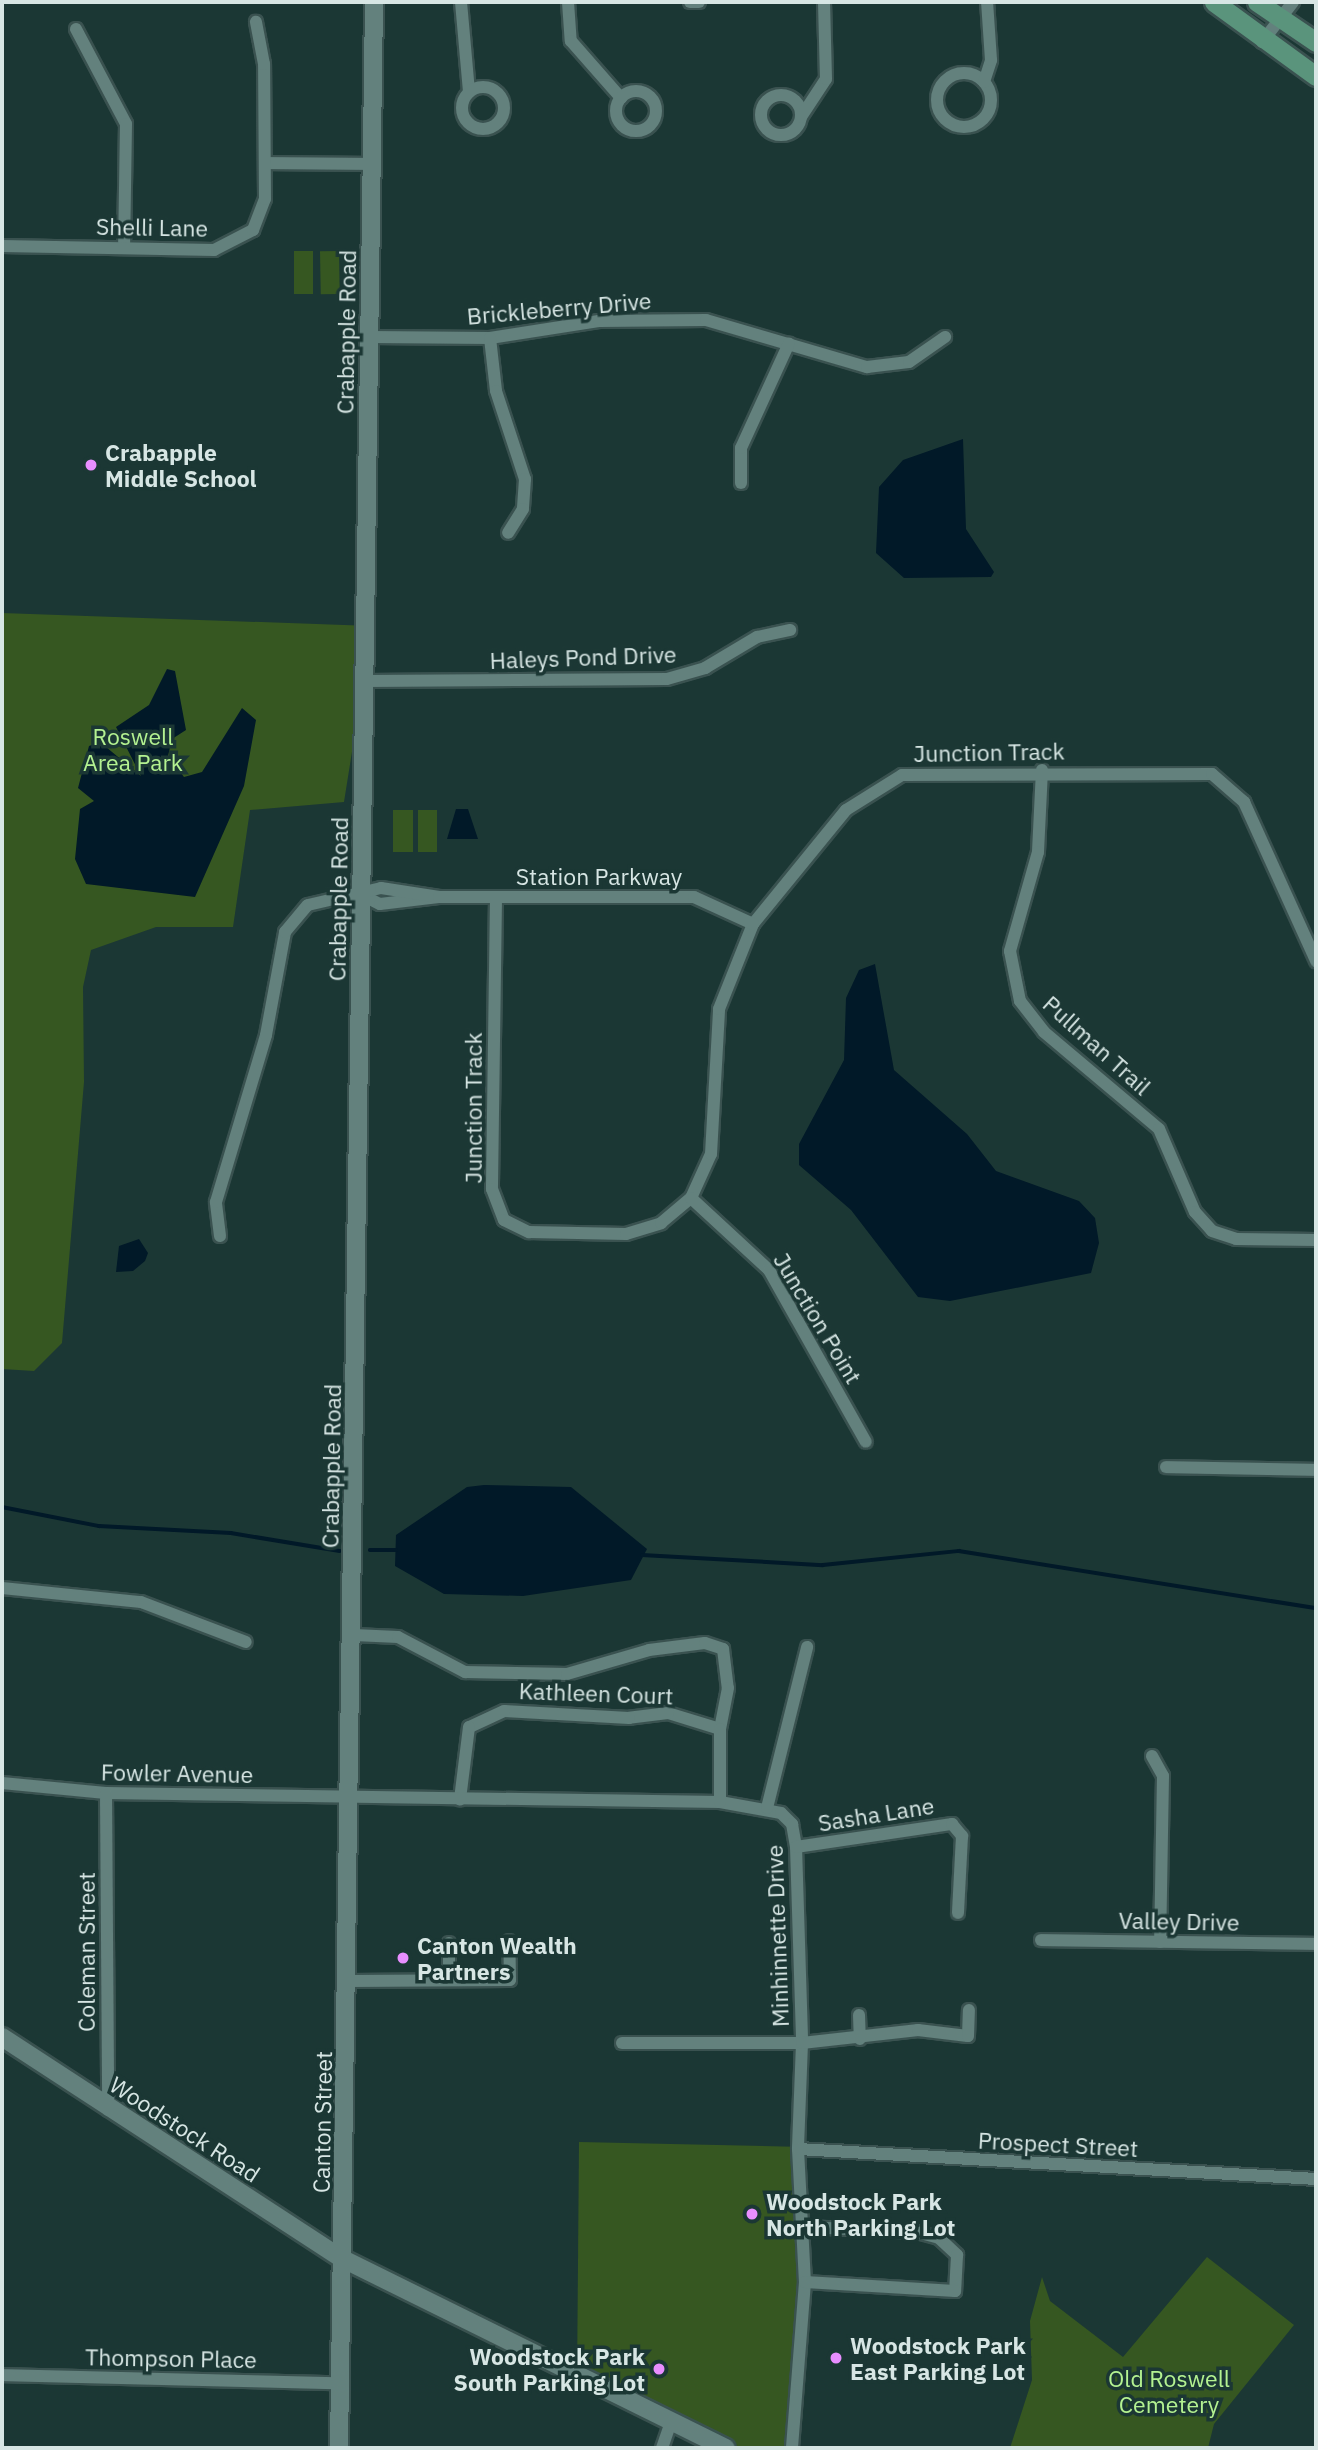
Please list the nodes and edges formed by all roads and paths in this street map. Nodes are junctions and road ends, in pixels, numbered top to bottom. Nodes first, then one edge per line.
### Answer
1 (373, 2) edge
2 (460, 2) edge
3 (568, 2) edge
4 (690, 2) edge
5 (699, 2) edge
6 (824, 2) edge
7 (987, 2) edge
8 (1214, 2) edge
9 (1257, 2) edge
10 (1293, 2) edge
11 (1280, 19) junction
12 (256, 22) dead end
13 (76, 29) dead end
14 (1262, 42) junction
15 (1316, 42) edge
16 (1316, 76) edge
17 (984, 82) junction
18 (469, 92) dead end
19 (621, 98) dead end
20 (801, 117) dead end
21 (265, 163) junction
22 (372, 164) junction
23 (2, 246) edge
24 (124, 248) junction
25 (370, 337) junction
26 (945, 337) dead end
27 (490, 338) junction
28 (789, 343) junction
29 (741, 483) dead end
30 (508, 533) dead end
31 (790, 630) dead end
32 (366, 681) junction
33 (1042, 770) junction
34 (362, 895) junction
35 (496, 898) junction
36 (753, 923) junction
37 (1316, 961) edge
38 (691, 1198) junction
39 (220, 1236) dead end
40 (1316, 1240) edge
41 (866, 1442) dead end
42 (1166, 1467) dead end
43 (1316, 1470) edge
44 (2, 1588) edge
45 (354, 1635) junction
46 (246, 1642) dead end
47 (807, 1647) dead end
48 (720, 1729) junction
49 (1152, 1756) dead end
50 (2, 1783) edge
51 (106, 1793) junction
52 (352, 1796) junction
53 (460, 1799) junction
54 (720, 1802) junction
55 (766, 1808) junction
56 (796, 1847) junction
57 (958, 1913) dead end
58 (1041, 1940) dead end
59 (509, 1941) dead end
60 (1160, 1942) junction
61 (449, 1943) dead end
62 (1316, 1944) edge
63 (449, 1980) junction
64 (349, 1981) junction
65 (969, 2010) dead end
66 (859, 2015) dead end
67 (2, 2037) edge
68 (860, 2039) junction
69 (622, 2043) dead end
70 (802, 2043) junction
71 (108, 2110) junction
72 (798, 2149) junction
73 (1316, 2179) edge
74 (804, 2227) junction
75 (343, 2259) junction
76 (805, 2282) junction
77 (2, 2375) edge
78 (340, 2383) junction
79 (671, 2422) junction
80 (339, 2448) edge
81 (662, 2448) edge
82 (726, 2448) edge
83 (792, 2448) edge

1 - 22 street, Crabapple Road
2 - 18 street
3 - 19 street
4 - 5 street
6 - 20 street
7 - 17 street
8 - 14 main road
9 - 11 main road
10 - 11 street
11 - 14 street
11 - 15 main road
12 - 21 street, Shelli Lane
13 - 24 street
14 - 16 main road
17 - 17 street
21 - 22 street
21 - 24 street, Shelli Lane
22 - 25 street, Crabapple Road
23 - 24 street, Shelli Lane
25 - 27 street, Brickleberry Drive
25 - 32 street, Crabapple Road
26 - 28 street, Brickleberry Drive
27 - 28 street, Brickleberry Drive
27 - 30 street
28 - 29 street
31 - 32 street, Haleys Pond Drive
32 - 34 street, Crabapple Road
33 - 36 street, Junction Track
33 - 37 street, Junction Track
33 - 40 street, Pullman Trail
34 - 35 street, Station Parkway
34 - 39 street, Station Parkway
34 - 45 street, Crabapple Road
35 - 36 street, Station Parkway
35 - 38 street, Junction Track
36 - 38 street, Junction Track
38 - 41 street, Junction Point
42 - 43 street
44 - 46 street
45 - 48 street, Kathleen Court
45 - 52 street, Crabapple Road
47 - 55 street
48 - 53 street, Kathleen Court
48 - 54 street
49 - 60 street
50 - 51 street, Fowler Avenue
51 - 52 street, Fowler Avenue
51 - 71 street, Coleman Street
52 - 53 street, Minhinnette Drive
52 - 64 street, Canton Street
53 - 54 street, Minhinnette Drive
54 - 55 street, Minhinnette Drive
55 - 56 street, Minhinnette Drive
56 - 57 street, Sasha Lane
56 - 70 street, Minhinnette Drive
58 - 60 street, Valley Drive
59 - 63 street
60 - 62 street, Valley Drive
61 - 63 street
63 - 64 street
64 - 75 street, Canton Street
65 - 68 street
66 - 68 street
67 - 71 street, Woodstock Road
68 - 70 street
69 - 70 street
70 - 72 street, Minhinnette Drive
71 - 75 street, Woodstock Road
72 - 73 street, Prospect Street
72 - 74 street, Minhinnette Drive
74 - 76 street, Minhinnette Drive
74 - 76 street
75 - 78 street, Canton Street
75 - 79 street, Woodstock Road
76 - 83 street, Minhinnette Drive
77 - 78 street, Thompson Place
78 - 80 street, Canton Street
79 - 81 street
79 - 82 street, Woodstock Road

